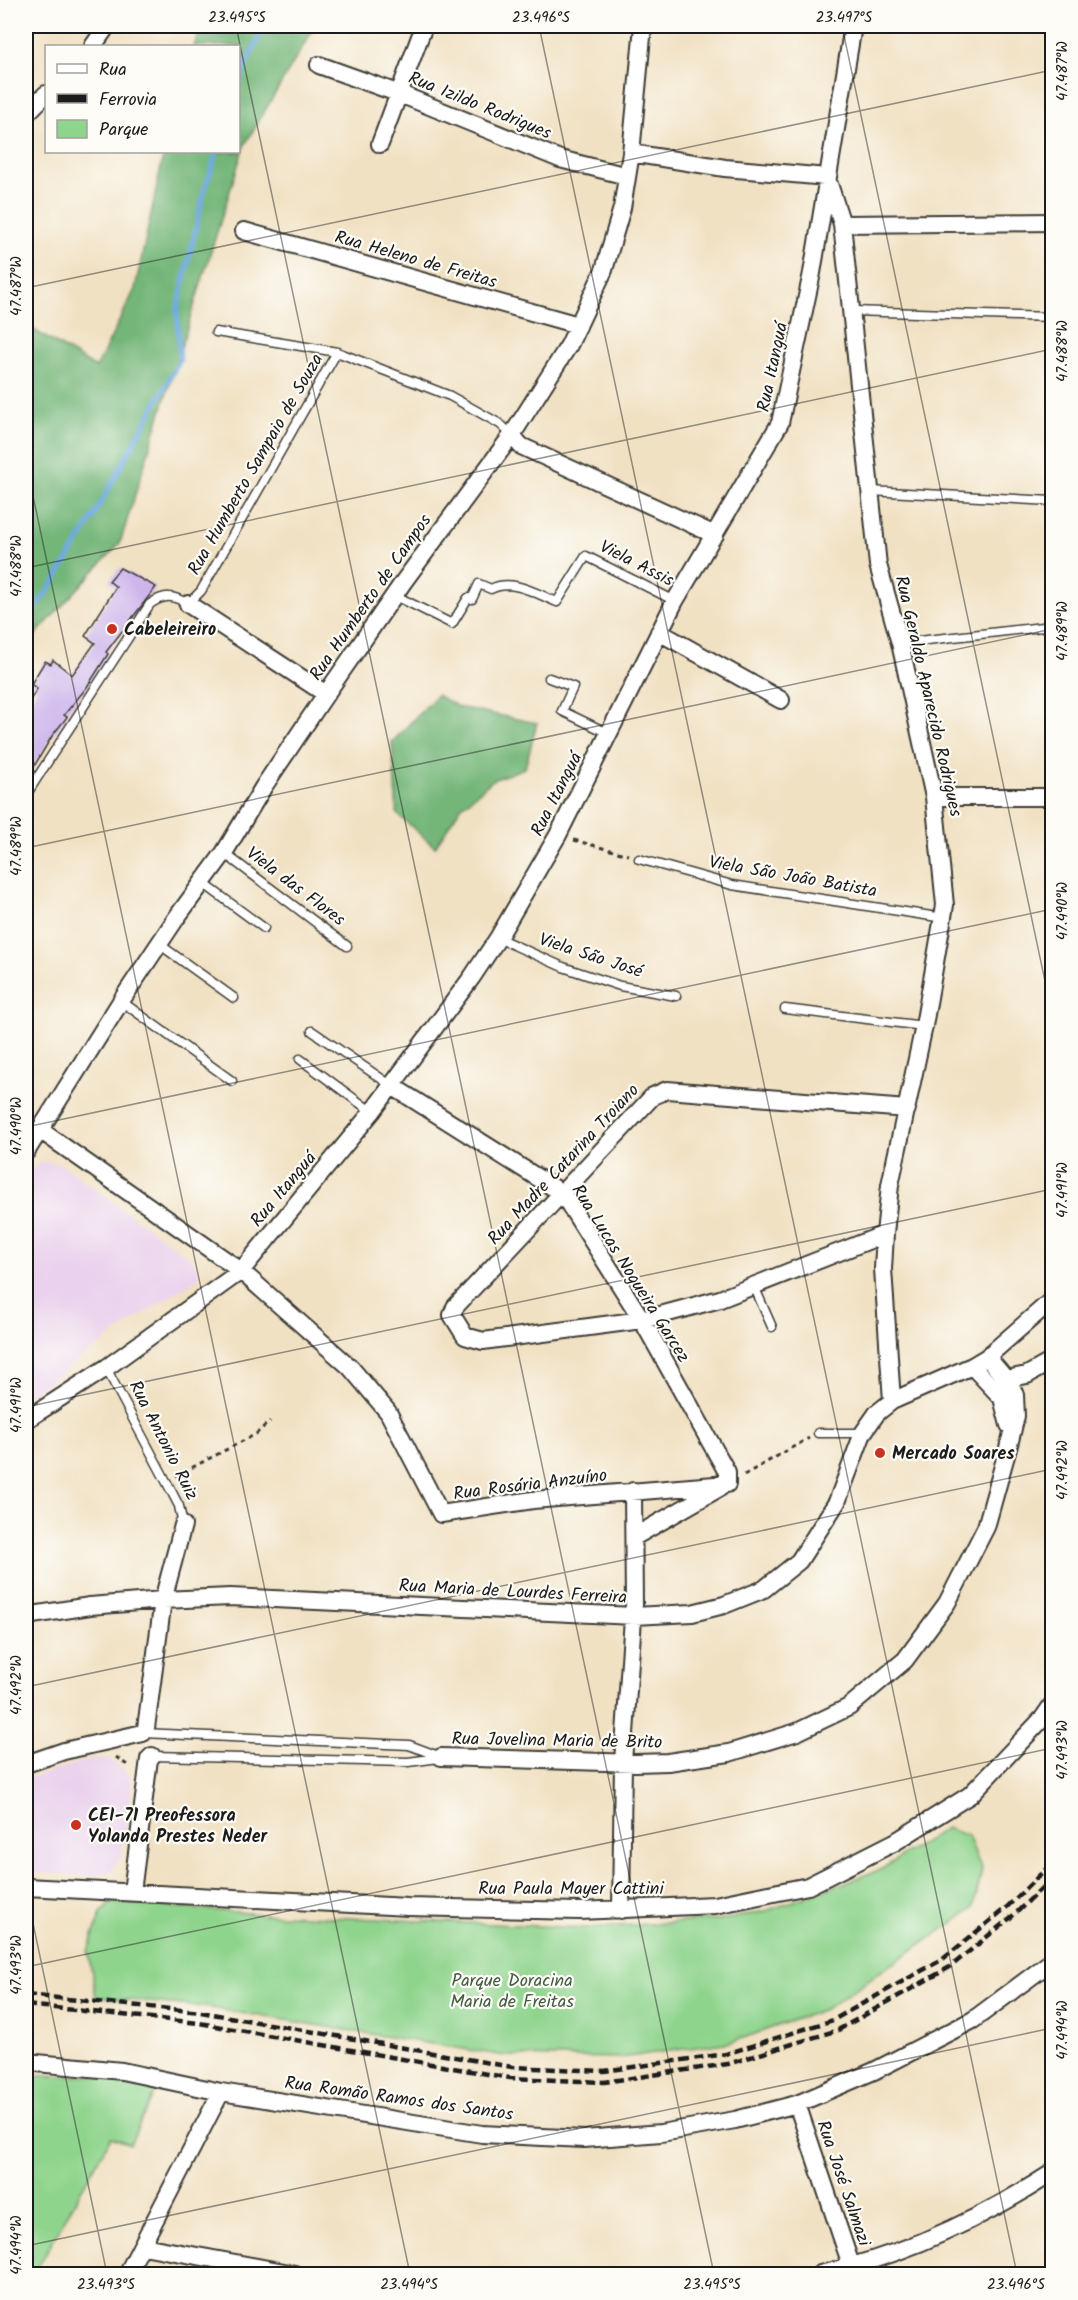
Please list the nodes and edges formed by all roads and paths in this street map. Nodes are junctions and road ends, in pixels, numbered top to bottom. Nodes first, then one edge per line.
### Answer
1 (107, 26) edge
2 (424, 26) edge
3 (643, 26) edge
4 (853, 26) edge
5 (94, 45) edge
6 (319, 65) dead end
7 (400, 94) junction
8 (45, 95) edge
9 (26, 114) edge
10 (380, 144) dead end
11 (631, 153) junction
12 (627, 176) junction
13 (827, 177) junction
14 (1053, 222) edge
15 (842, 224) junction
16 (244, 231) dead end
17 (816, 254) junction
18 (846, 262) junction
19 (851, 311) junction
20 (1053, 317) edge
21 (578, 325) junction
22 (216, 332) dead end
23 (337, 352) junction
24 (512, 435) junction
25 (870, 491) junction
26 (1053, 501) edge
27 (715, 535) junction
28 (394, 595) junction
29 (675, 601) junction
30 (188, 604) junction
31 (1053, 626) edge
32 (659, 632) junction
33 (900, 643) junction
34 (549, 678) dead end
35 (326, 694) junction
36 (781, 700) dead end
37 (608, 734) junction
38 (26, 795) edge
39 (934, 797) junction
40 (1053, 797) edge
41 (558, 835) junction
42 (224, 853) junction
43 (639, 859) joint
44 (203, 883) junction
45 (944, 918) junction
46 (264, 928) dead end
47 (498, 938) junction
48 (159, 944) junction
49 (347, 946) dead end
50 (676, 996) dead end
51 (234, 998) dead end
52 (121, 1001) junction
53 (785, 1009) dead end
54 (924, 1026) junction
55 (312, 1031) dead end
56 (300, 1059) dead end
57 (232, 1081) dead end
58 (392, 1086) junction
59 (907, 1109) junction
60 (372, 1112) junction
61 (40, 1130) junction
62 (26, 1152) edge
63 (562, 1193) junction
64 (885, 1234) junction
65 (241, 1271) junction
66 (754, 1286) junction
67 (1053, 1300) edge
68 (642, 1320) junction
69 (772, 1327) dead end
70 (979, 1361) junction
71 (1050, 1363) edge
72 (106, 1368) junction
73 (1006, 1379) junction
74 (1002, 1398) junction
75 (892, 1401) junction
76 (1016, 1416) junction
77 (26, 1420) edge
78 (270, 1421) dead end
79 (818, 1433) joint
80 (863, 1433) junction
81 (1010, 1441) junction
82 (166, 1481) junction
83 (727, 1484) junction
84 (633, 1491) junction
85 (183, 1525) joint
86 (634, 1537) junction
87 (163, 1600) junction
88 (26, 1616) edge
89 (634, 1616) junction
90 (1053, 1705) edge
91 (143, 1733) junction
92 (97, 1744) junction
93 (152, 1756) joint
94 (441, 1757) junction
95 (623, 1762) junction
96 (26, 1764) edge
97 (147, 1778) junction
98 (26, 1887) edge
99 (132, 1892) junction
100 (621, 1910) junction
101 (1053, 1961) edge
102 (26, 2062) edge
103 (221, 2092) junction
104 (797, 2104) junction
105 (1053, 2173) edge
106 (143, 2246) junction
107 (853, 2271) edge
108 (127, 2274) edge
109 (296, 2274) edge
110 (820, 2274) edge

1 - 5 street
2 - 7 street
3 - 11 street, Rua Humberto de Campos
4 - 13 street, Rua Itanguá
6 - 7 street, Rua Izildo Rodrigues
7 - 10 street
7 - 12 street, Rua Izildo Rodrigues
8 - 9 street
11 - 12 street, Rua Humberto de Campos
11 - 13 street
12 - 21 street, Rua Humberto de Campos
13 - 15 street, Rua Geraldo Aparecido Rodrigues
13 - 17 street, Rua Itanguá
14 - 15 street
15 - 18 street, Rua Geraldo Aparecido Rodrigues
16 - 21 street, Rua Heleno de Freitas
17 - 18 street
17 - 27 street, Rua Itanguá
18 - 19 street, Rua Geraldo Aparecido Rodrigues
19 - 20 lane
19 - 25 street, Rua Geraldo Aparecido Rodrigues
21 - 24 street, Rua Humberto de Campos
22 - 23 lane
23 - 24 lane
23 - 30 lane, Rua Humberto Sampaio de Souza
24 - 27 street
24 - 28 street, Rua Humberto de Campos
25 - 26 lane
25 - 33 street, Rua Geraldo Aparecido Rodrigues
27 - 29 street, Rua Itanguá
28 - 29 lane, Viela Assis
28 - 35 street, Rua Humberto de Campos
29 - 32 street, Rua Itanguá
30 - 35 street
30 - 38 lane
31 - 33 lane
32 - 36 street
32 - 37 street, Rua Itanguá
33 - 39 street, Rua Geraldo Aparecido Rodrigues
34 - 37 lane
35 - 42 street, Rua Humberto de Campos
37 - 41 street, Rua Itanguá
39 - 40 street
39 - 45 street, Rua Geraldo Aparecido Rodrigues
41 - 43 path
41 - 47 street, Rua Itanguá
42 - 44 street, Rua Humberto de Campos
42 - 49 lane, Viela das Flores
43 - 45 lane, Viela São João Batista
44 - 46 lane
44 - 48 street, Rua Humberto de Campos
45 - 54 street, Rua Geraldo Aparecido Rodrigues
47 - 50 lane, Viela São José
47 - 58 street, Rua Itanguá
48 - 51 lane
48 - 52 street, Rua Humberto de Campos
52 - 57 lane
52 - 61 street, Rua Humberto de Campos
53 - 54 lane
54 - 59 street, Rua Geraldo Aparecido Rodrigues
55 - 58 lane
56 - 60 lane
58 - 60 street, Rua Itanguá
58 - 63 street, Rua Lucas Nogueira Garcez
59 - 63 street, Rua Madre Catarina Troiano
59 - 64 street, Rua Geraldo Aparecido Rodrigues
60 - 65 street, Rua Itanguá
61 - 62 street, Rua Humberto de Campos
61 - 65 street
63 - 68 street, Rua Lucas Nogueira Garcez
63 - 68 street, Rua Madre Catarina Troiano
64 - 66 street
64 - 75 street, Rua Geraldo Aparecido Rodrigues
65 - 72 street, Rua Itanguá
65 - 84 street, Rua Rosária Anzuíno
66 - 68 street
66 - 69 lane
67 - 70 street
68 - 83 street, Rua Lucas Nogueira Garcez
70 - 73 street, Rua Jovelina Maria de Brito
70 - 74 street, Rua Jovelina Maria de Brito
70 - 75 street
71 - 73 street
71 - 76 street
72 - 77 street, Rua Itanguá
72 - 82 lane, Rua Antonio Ruiz
73 - 74 street
73 - 76 street, Rua Jovelina Maria de Brito
74 - 81 street, Rua Jovelina Maria de Brito
75 - 80 street, Rua Maria de Lourdes Ferreira
76 - 81 street, Rua Jovelina Maria de Brito
78 - 82 path
79 - 80 lane
79 - 83 path
80 - 89 street, Rua Maria de Lourdes Ferreira
81 - 95 street, Rua Jovelina Maria de Brito
82 - 85 lane, Rua Antonio Ruiz
83 - 84 street, Rua Rosária Anzuíno
83 - 86 street
84 - 86 street
85 - 87 street, Rua Antonio Ruiz
86 - 89 street
87 - 88 street, Rua Maria de Lourdes Ferreira
87 - 89 street, Rua Maria de Lourdes Ferreira
87 - 91 street, Rua Antonio Ruiz
89 - 95 street
90 - 100 street, Rua Paula Mayer Cattini
91 - 92 street, Rua Jovelina Maria de Brito
91 - 94 lane, Rua Jovelina Maria de Brito
92 - 96 street, Rua Jovelina Maria de Brito
92 - 97 path
93 - 94 lane, Rua Jovelina Maria de Brito
93 - 97 street
94 - 95 street, Rua Jovelina Maria de Brito
95 - 100 street
97 - 99 street
98 - 99 street, Rua Paula Mayer Cattini
99 - 100 street, Rua Paula Mayer Cattini
101 - 104 street, Rua Romão Ramos dos Santos
102 - 103 street, Rua Romão Ramos dos Santos
103 - 104 street, Rua Romão Ramos dos Santos
103 - 106 street
104 - 107 street, Rua José Salmazi
105 - 107 street
106 - 108 street
106 - 109 street
107 - 110 street

